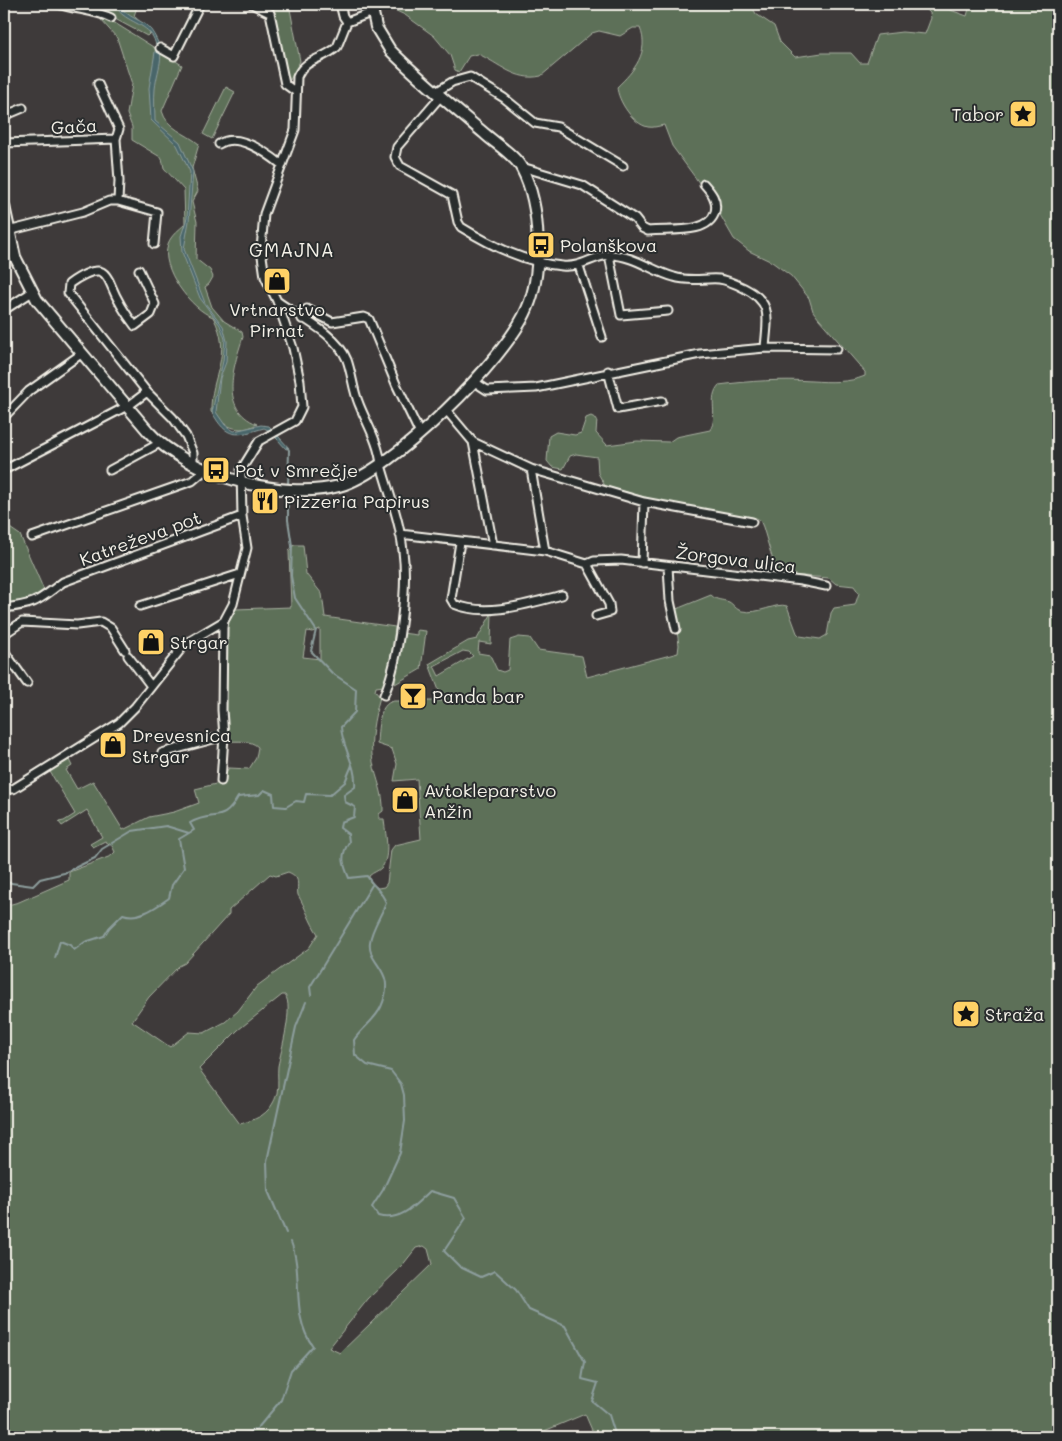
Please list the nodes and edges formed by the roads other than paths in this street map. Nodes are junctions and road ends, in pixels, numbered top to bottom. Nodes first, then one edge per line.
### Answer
1 (58, 4) edge
2 (200, 4) edge
3 (252, 4) edge
4 (340, 4) edge
5 (372, 8) edge
6 (111, 18) dead end
7 (347, 22) junction
8 (160, 48) dead end
9 (98, 84) dead end
10 (296, 92) junction
11 (438, 94) junction
12 (23, 108) dead end
13 (4, 116) edge
14 (116, 139) junction
15 (4, 143) edge
16 (219, 144) dead end
17 (282, 165) junction
18 (623, 166) dead end
19 (522, 167) junction
20 (704, 184) dead end
21 (118, 201) junction
22 (4, 206) edge
23 (6, 231) edge
24 (154, 244) dead end
25 (608, 255) junction
26 (538, 262) junction
27 (579, 266) junction
28 (139, 270) dead end
29 (32, 292) junction
30 (277, 301) junction
31 (4, 310) edge
32 (668, 311) dead end
33 (302, 319) junction
34 (602, 337) dead end
35 (765, 348) junction
36 (837, 349) dead end
37 (81, 354) junction
38 (608, 371) junction
39 (472, 382) junction
40 (148, 392) junction
41 (662, 401) dead end
42 (126, 406) junction
43 (447, 410) junction
44 (4, 417) edge
45 (420, 434) junction
46 (473, 442) junction
47 (160, 443) junction
48 (193, 465) junction
49 (380, 465) junction
50 (531, 469) junction
51 (4, 470) edge
52 (110, 470) dead end
53 (205, 470) junction
54 (240, 480) junction
55 (644, 502) junction
56 (242, 516) junction
57 (752, 522) dead end
58 (400, 534) junction
59 (32, 537) dead end
60 (460, 542) junction
61 (493, 545) junction
62 (545, 551) junction
63 (642, 563) junction
64 (587, 564) junction
65 (668, 566) junction
66 (240, 574) junction
67 (826, 586) dead end
68 (562, 595) dead end
69 (140, 606) dead end
70 (4, 608) edge
71 (596, 616) dead end
72 (224, 621) junction
73 (676, 629) dead end
74 (4, 634) edge
75 (4, 651) edge
76 (26, 683) dead end
77 (151, 686) junction
78 (384, 695) dead end
79 (224, 736) junction
80 (162, 753) dead end
81 (221, 781) dead end
82 (4, 789) edge

1 - 6 street
2 - 8 street
3 - 10 street
4 - 7 street
5 - 7 street
5 - 11 street
7 - 10 street
9 - 14 street, Gača
10 - 17 street
11 - 18 street
11 - 19 street
11 - 26 street
12 - 13 street
14 - 15 street, Gača
14 - 21 street
16 - 17 street
17 - 30 street
19 - 20 street
19 - 26 street
21 - 23 street
21 - 24 street
22 - 23 street
23 - 29 street
25 - 27 street
25 - 32 street
25 - 35 street
26 - 27 street
26 - 39 street
27 - 34 street
28 - 40 street
29 - 31 street
29 - 37 street
30 - 33 street
30 - 54 street
33 - 45 street
33 - 49 street
35 - 36 street
35 - 38 street
37 - 42 street
37 - 44 street
38 - 39 street
38 - 41 street
39 - 43 street
40 - 42 street
40 - 48 street
42 - 47 street
42 - 51 street
43 - 45 street
43 - 46 street
45 - 49 street
46 - 50 street
46 - 61 street
47 - 48 street
47 - 52 street
48 - 53 street
49 - 54 street
49 - 58 street
50 - 55 street
50 - 62 street
53 - 54 street
53 - 59 street, Katreževa pot
54 - 56 street
55 - 57 street
55 - 63 street
56 - 66 street
56 - 70 street, Katreževa pot
58 - 60 street, Žorgova ulica
58 - 78 street
60 - 61 street, Žorgova ulica
60 - 68 street
61 - 62 street, Žorgova ulica
62 - 64 street, Žorgova ulica
63 - 64 street, Žorgova ulica
63 - 65 street, Žorgova ulica
64 - 71 street
65 - 67 street, Žorgova ulica
65 - 73 street
66 - 69 street
66 - 72 street
72 - 77 street
72 - 79 street
74 - 77 street
75 - 76 street
77 - 82 street
79 - 80 street
79 - 81 street

